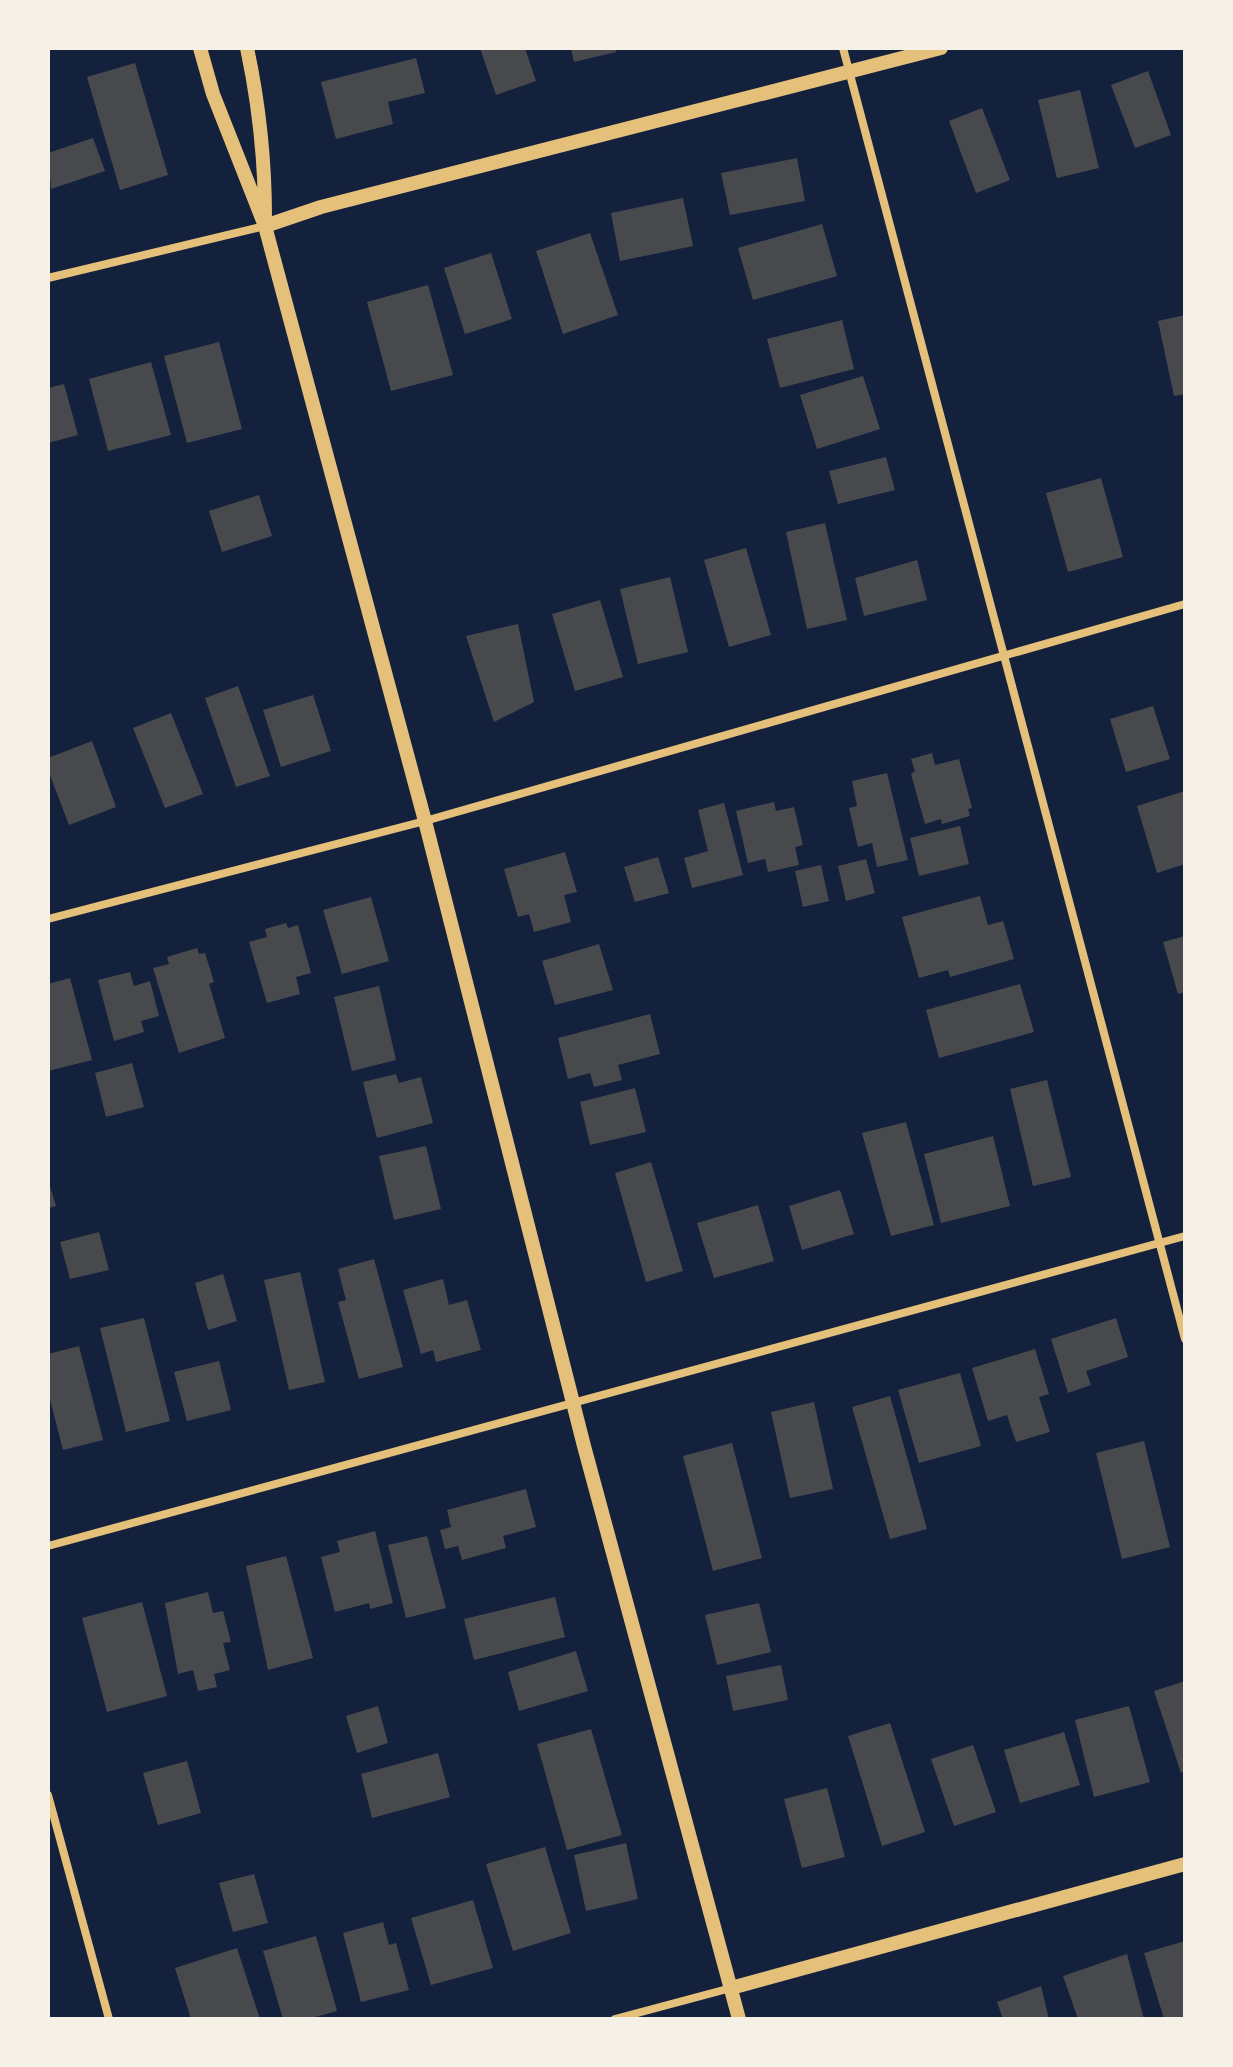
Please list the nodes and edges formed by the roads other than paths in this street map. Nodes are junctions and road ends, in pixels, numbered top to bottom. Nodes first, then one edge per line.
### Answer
1 (200, 48) edge
2 (247, 48) edge
3 (843, 48) edge
4 (941, 48) edge
5 (850, 73) junction
6 (265, 226) junction
7 (48, 278) edge
8 (1185, 604) edge
9 (1004, 654) junction
10 (425, 821) junction
11 (48, 919) edge
12 (1185, 1236) edge
13 (1161, 1242) junction
14 (1185, 1339) edge
15 (573, 1401) junction
16 (48, 1546) edge
17 (48, 1795) edge
18 (1185, 1864) edge
19 (731, 1988) junction
20 (109, 2019) edge
21 (615, 2019) edge
22 (739, 2019) edge

1 - 6 street
2 - 6 street
3 - 5 street
4 - 5 street
5 - 6 street
5 - 9 street
6 - 7 street
6 - 10 street
8 - 9 street
9 - 10 street
9 - 13 street
10 - 11 street
10 - 15 street
12 - 13 street
13 - 14 street
13 - 15 street
15 - 16 street
15 - 19 street
17 - 20 street
18 - 19 street
19 - 21 street
19 - 22 street

